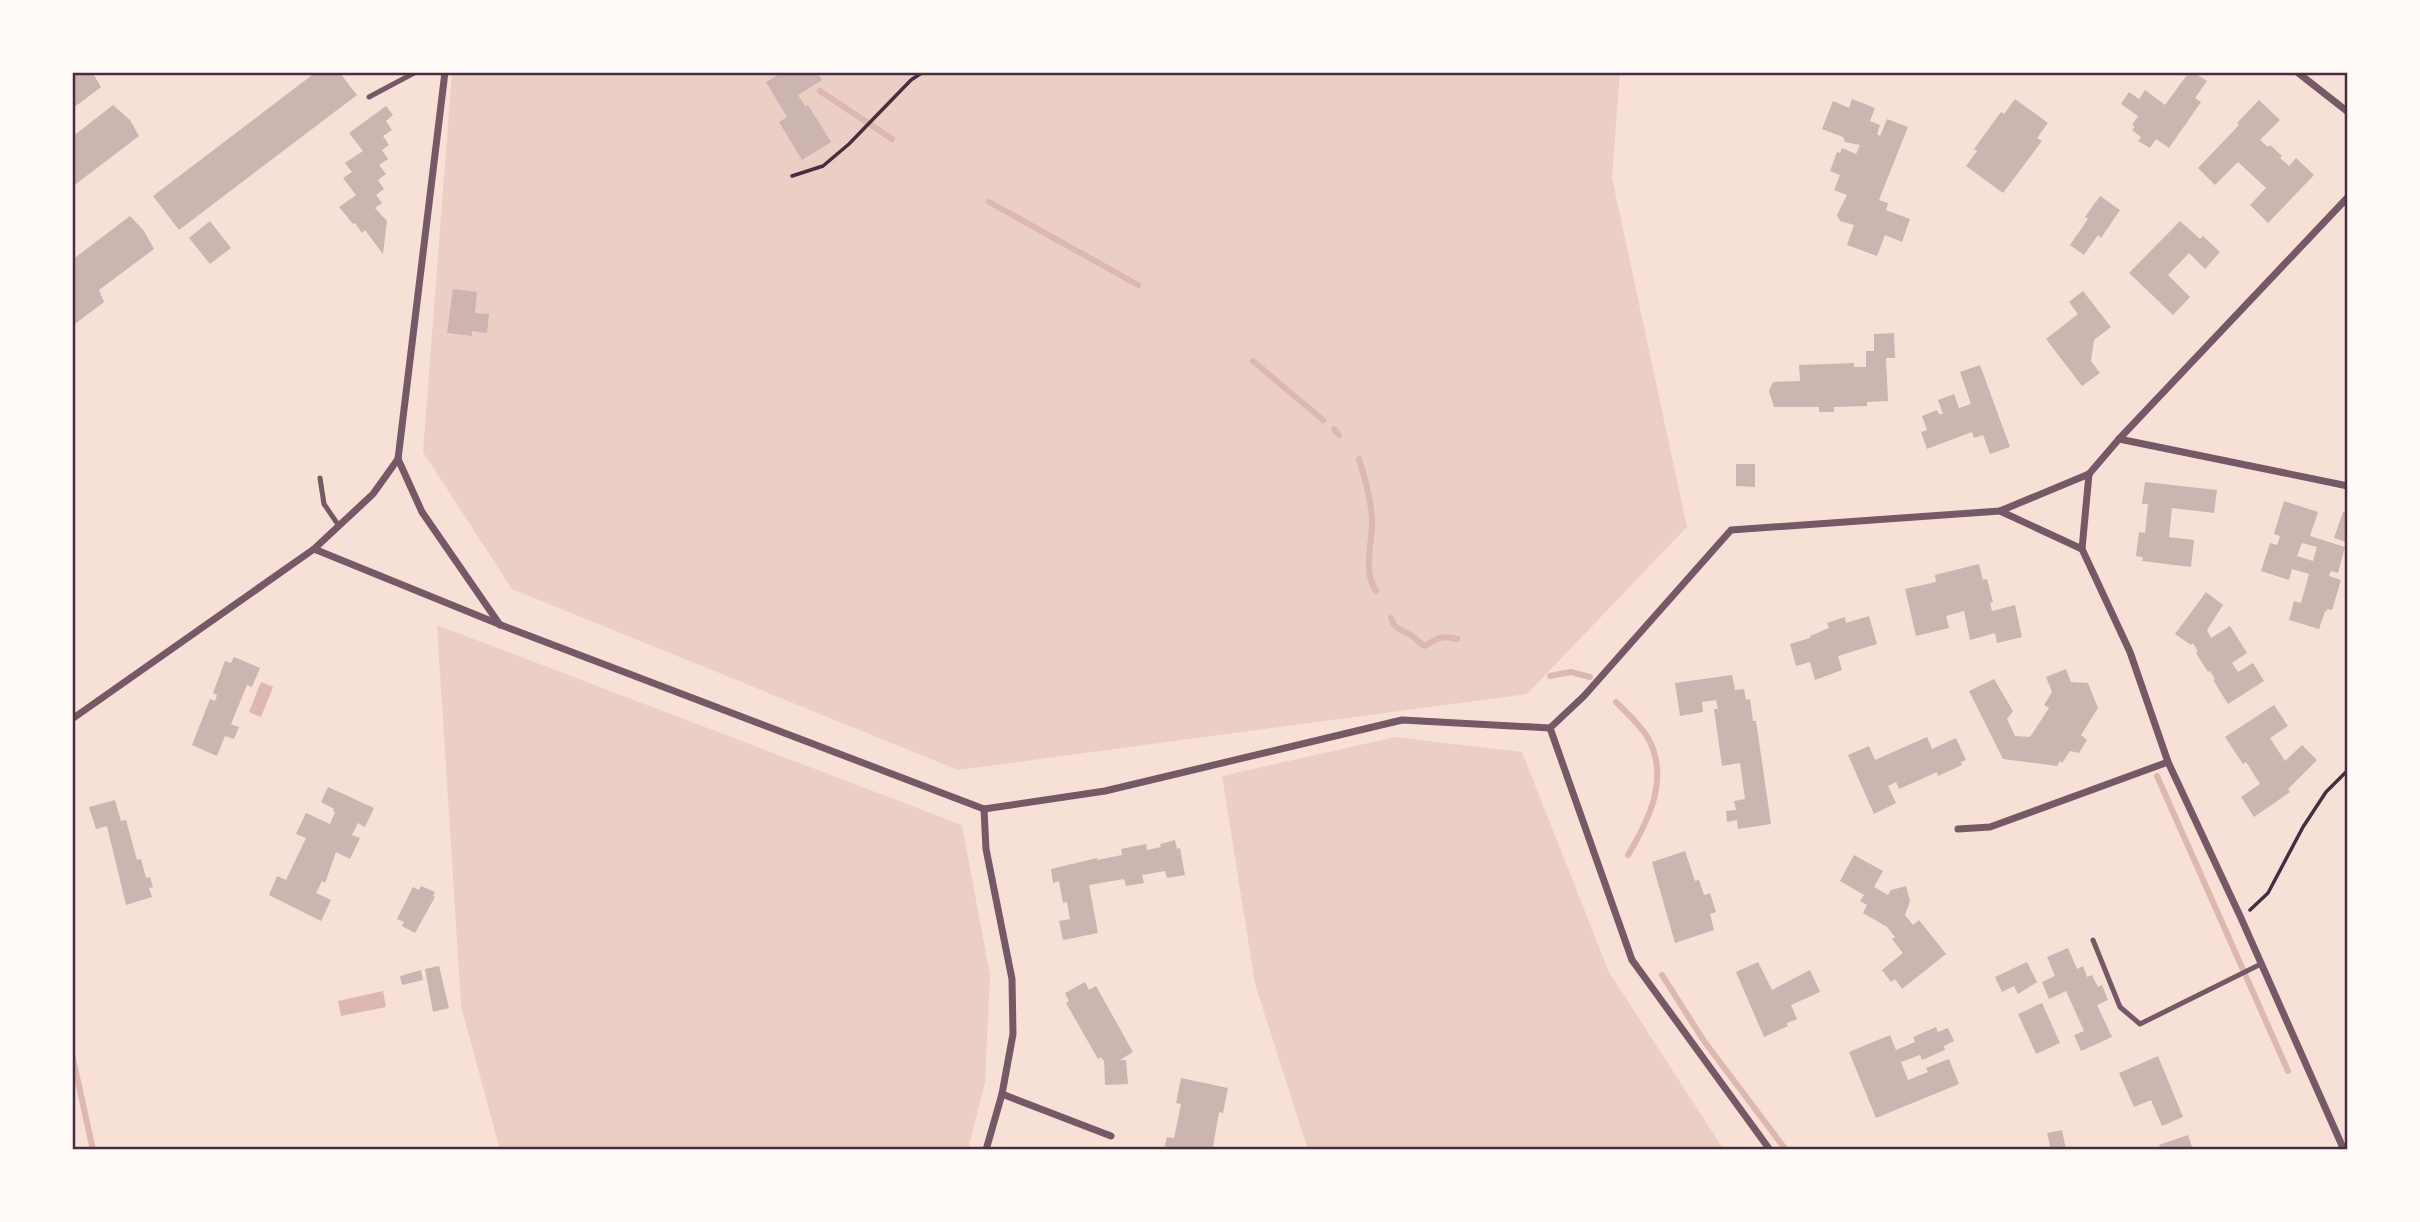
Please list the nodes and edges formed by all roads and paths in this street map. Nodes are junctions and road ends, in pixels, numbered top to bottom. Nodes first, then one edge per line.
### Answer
1 (416, 72) edge
2 (445, 72) edge
3 (923, 72) edge
4 (2297, 72) edge
5 (369, 97) dead end
6 (2348, 112) edge
7 (792, 176) dead end
8 (2348, 197) edge
9 (2119, 439) junction
10 (398, 459) junction
11 (2089, 474) junction
12 (320, 478) dead end
13 (2348, 486) edge
14 (2000, 511) junction
15 (339, 526) junction
16 (314, 549) junction
17 (2082, 549) junction
18 (501, 625) junction
19 (72, 719) edge
20 (1550, 728) junction
21 (2168, 762) junction
22 (2348, 770) edge
23 (984, 809) junction
24 (1958, 829) dead end
25 (2241, 918) junction
26 (2093, 940) dead end
27 (2258, 965) junction
28 (1002, 1094) junction
29 (1111, 1136) dead end
30 (986, 1150) edge
31 (1770, 1150) edge
32 (2344, 1150) edge

1 - 5 lane
2 - 10 street
3 - 7 path
4 - 6 street
8 - 9 street
9 - 11 street
9 - 13 street
10 - 15 street
10 - 18 street
11 - 14 street
11 - 17 street
12 - 15 lane
14 - 17 street
14 - 20 street
15 - 16 street
16 - 18 street
16 - 19 street
17 - 21 street
18 - 23 street
20 - 23 street
20 - 31 street
21 - 24 street
21 - 25 street
22 - 25 path
23 - 28 street
25 - 27 street
26 - 27 lane
27 - 32 street
28 - 29 street
28 - 30 street

